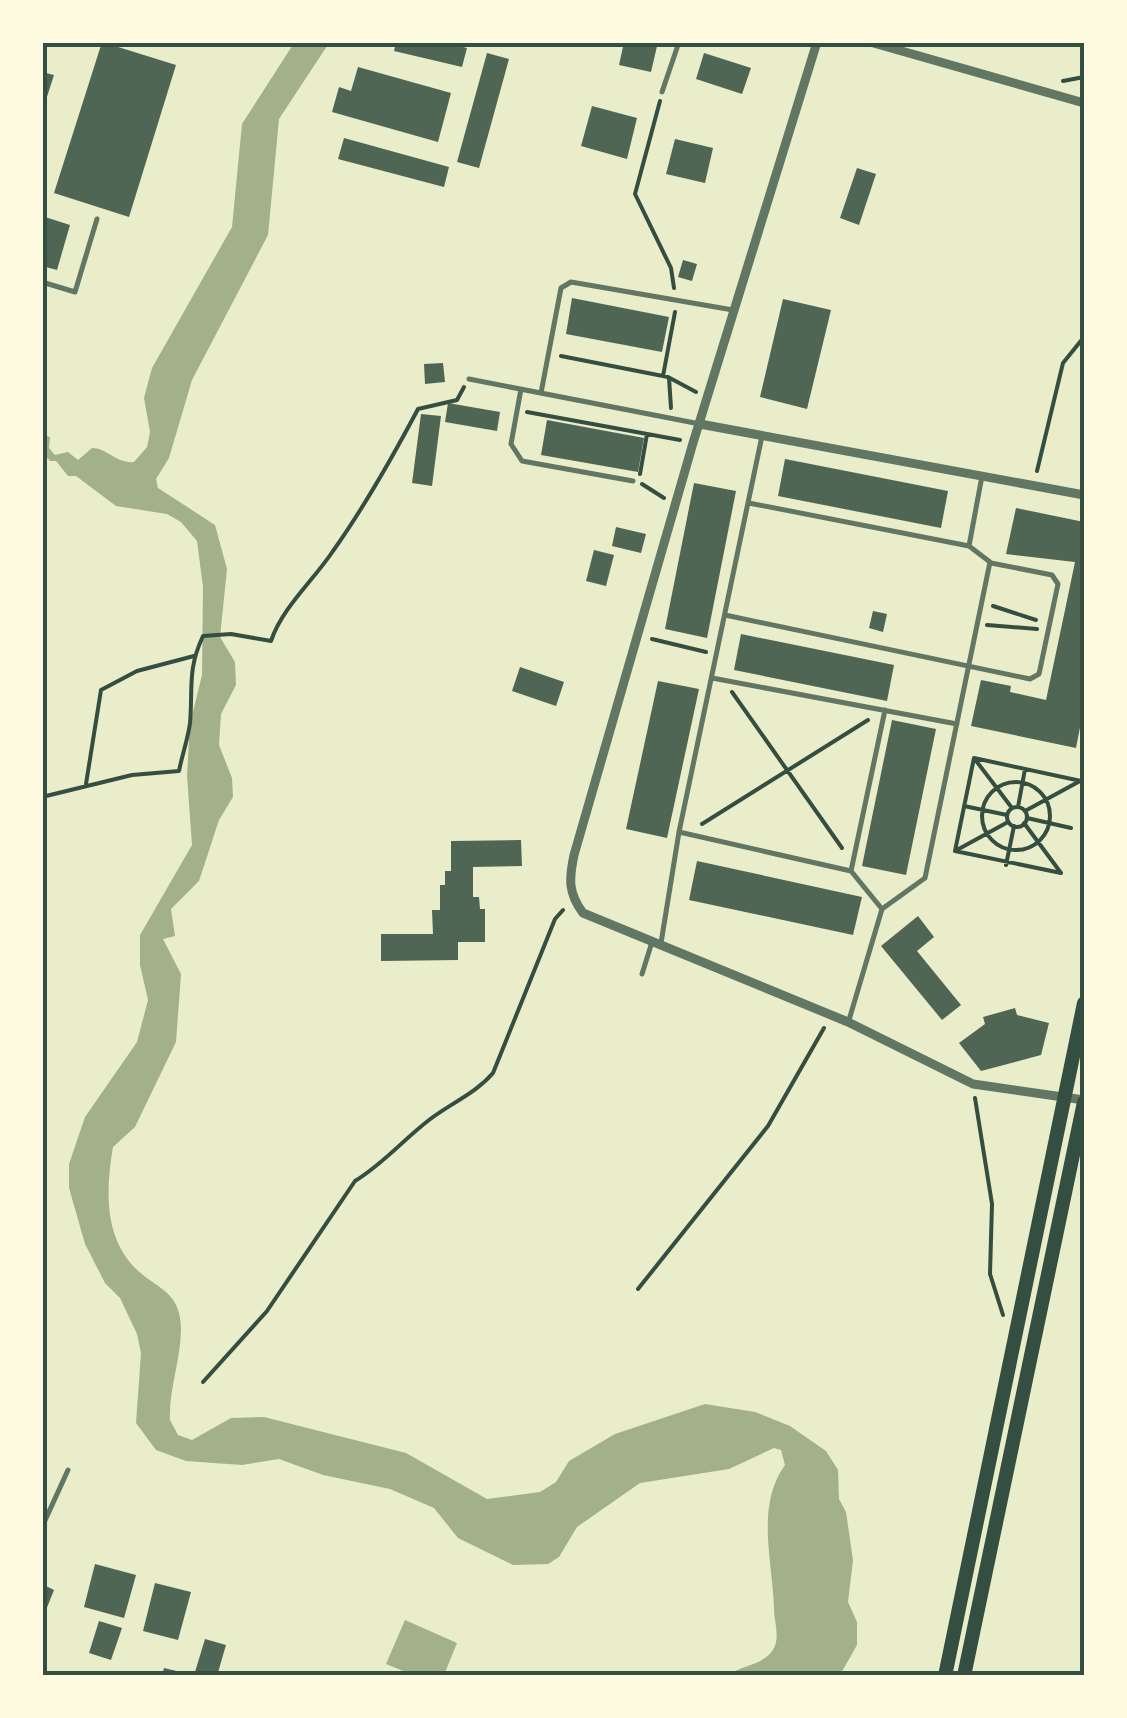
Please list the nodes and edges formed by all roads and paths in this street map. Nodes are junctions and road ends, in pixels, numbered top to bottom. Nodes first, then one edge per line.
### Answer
1 (679, 42) edge
2 (817, 42) edge
3 (870, 42) edge
4 (1084, 76) edge
5 (1063, 81) dead end
6 (662, 92) joint
7 (1084, 104) edge
8 (97, 219) dead end
9 (42, 282) edge
10 (677, 302) junction
11 (738, 310) junction
12 (1084, 337) edge
13 (548, 354) junction
14 (663, 376) junction
15 (469, 379) joint
16 (521, 389) junction
17 (541, 392) junction
18 (708, 400) junction
19 (517, 410) junction
20 (700, 424) junction
21 (648, 434) junction
22 (762, 436) junction
23 (693, 443) junction
24 (982, 476) junction
25 (636, 481) junction
26 (1034, 486) junction
27 (1084, 495) edge
28 (750, 503) junction
29 (674, 506) junction
30 (969, 546) junction
31 (990, 562) junction
32 (982, 602) junction
33 (725, 615) junction
34 (977, 624) junction
35 (1049, 628) junction
36 (638, 635) junction
37 (716, 654) junction
38 (196, 655) junction
39 (969, 666) junction
40 (712, 678) junction
41 (724, 680) junction
42 (885, 710) junction
43 (957, 724) junction
44 (974, 758) junction
45 (1026, 769) junction
46 (787, 771) junction
47 (1023, 783) junction
48 (86, 784) junction
49 (997, 788) junction
50 (42, 797) edge
51 (1045, 800) junction
52 (964, 806) junction
53 (1015, 808) junction
54 (983, 810) junction
55 (1025, 811) junction
56 (1007, 818) junction
57 (1025, 821) junction
58 (1049, 823) junction
59 (1014, 826) junction
60 (1071, 828) dead end
61 (683, 832) junction
62 (987, 833) junction
63 (1037, 843) junction
64 (1010, 850) junction
65 (955, 851) junction
66 (1006, 864) junction
67 (852, 868) junction
68 (572, 899) junction
69 (882, 909) junction
70 (656, 943) junction
71 (642, 974) dead end
72 (1084, 1002) edge
73 (830, 1015) junction
74 (848, 1022) junction
75 (973, 1084) junction
76 (1064, 1096) junction
77 (1084, 1101) edge
78 (638, 1289) dead end
79 (1006, 1324) dead end
80 (203, 1382) dead end
81 (68, 1470) dead end
82 (42, 1528) edge
83 (945, 1676) edge
84 (964, 1676) edge

1 - 6 lane
2 - 11 street
3 - 7 street
4 - 5 path
6 - 10 path
8 - 9 lane
10 - 11 lane
10 - 13 lane
10 - 14 path
11 - 18 street
12 - 26 path
13 - 14 path
13 - 17 lane
14 - 18 path
15 - 16 lane
15 - 38 path
16 - 17 lane
16 - 19 lane
17 - 20 lane
18 - 20 street
19 - 21 path
19 - 25 lane
20 - 22 street
20 - 23 street
21 - 23 path
21 - 25 path
22 - 24 street
22 - 28 lane
23 - 29 street
24 - 26 street
24 - 30 lane
25 - 29 path
26 - 27 street
28 - 30 lane
28 - 33 lane
29 - 36 street
30 - 31 lane
31 - 32 lane
31 - 35 lane
32 - 34 lane
32 - 35 path
33 - 37 lane
33 - 39 lane
34 - 35 path
34 - 39 lane
35 - 39 lane
36 - 37 path
36 - 68 street
37 - 40 lane
38 - 48 path
38 - 48 path
39 - 43 lane
40 - 41 lane
40 - 61 lane
41 - 42 lane
41 - 46 path
42 - 43 lane
42 - 46 path
42 - 67 lane
43 - 69 lane
44 - 45 path
44 - 49 path
44 - 52 path
45 - 47 path
45 - 51 path
46 - 61 path
46 - 67 path
47 - 49 path
47 - 51 path
47 - 53 path
48 - 50 path
49 - 53 path
49 - 54 path
51 - 55 path
51 - 58 path
52 - 54 path
52 - 65 path
53 - 55 path
53 - 56 path
54 - 56 path
54 - 62 path
55 - 57 path
56 - 59 path
56 - 62 path
57 - 58 path
57 - 59 path
57 - 63 path
58 - 60 path
58 - 63 path
59 - 64 path
61 - 67 lane
61 - 70 lane
62 - 64 path
62 - 65 path
63 - 64 path
63 - 66 path
64 - 66 path
65 - 66 path
67 - 69 lane
68 - 70 street
68 - 80 path
69 - 74 lane
70 - 71 lane
70 - 73 street
72 - 76 main road
73 - 74 street
73 - 78 path
74 - 75 street
75 - 76 street
75 - 79 path
76 - 77 street
76 - 83 main road
77 - 84 main road
81 - 82 lane

